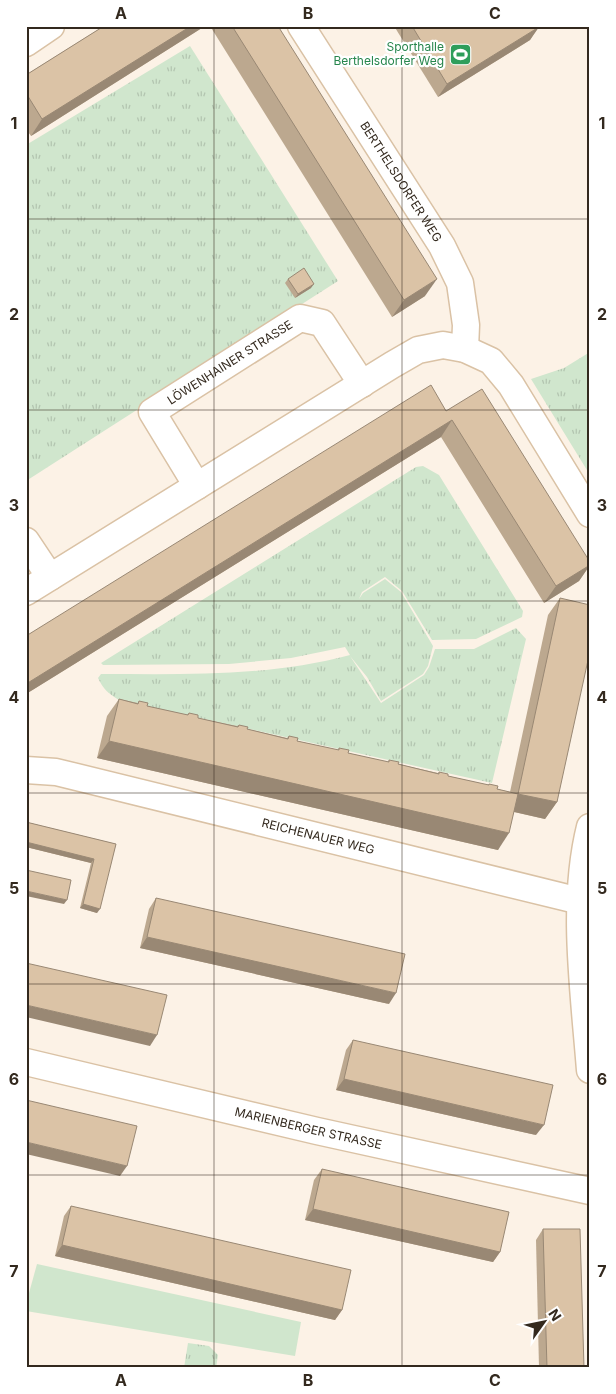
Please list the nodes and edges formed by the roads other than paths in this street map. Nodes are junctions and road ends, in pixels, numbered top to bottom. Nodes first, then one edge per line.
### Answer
1 (51, 26) edge
2 (301, 26) edge
3 (26, 43) edge
4 (465, 349) junction
5 (362, 384) junction
6 (197, 486) junction
7 (590, 514) edge
8 (26, 541) edge
9 (50, 577) junction
10 (26, 592) edge
11 (43, 767) edge
12 (590, 827) edge
13 (580, 901) junction
14 (26, 1062) edge
15 (590, 1070) edge
16 (590, 1191) edge

1 - 3 street
2 - 4 street, BERTHELSDORFER WEG
4 - 5 street
4 - 7 street
5 - 6 street
5 - 6 street, LÖWENHAINER STRASSE
6 - 9 street
8 - 9 street
9 - 10 street
11 - 13 street, REICHENAUER WEG
12 - 13 street
13 - 15 street
14 - 16 street, MARIENBERGER STRASSE

